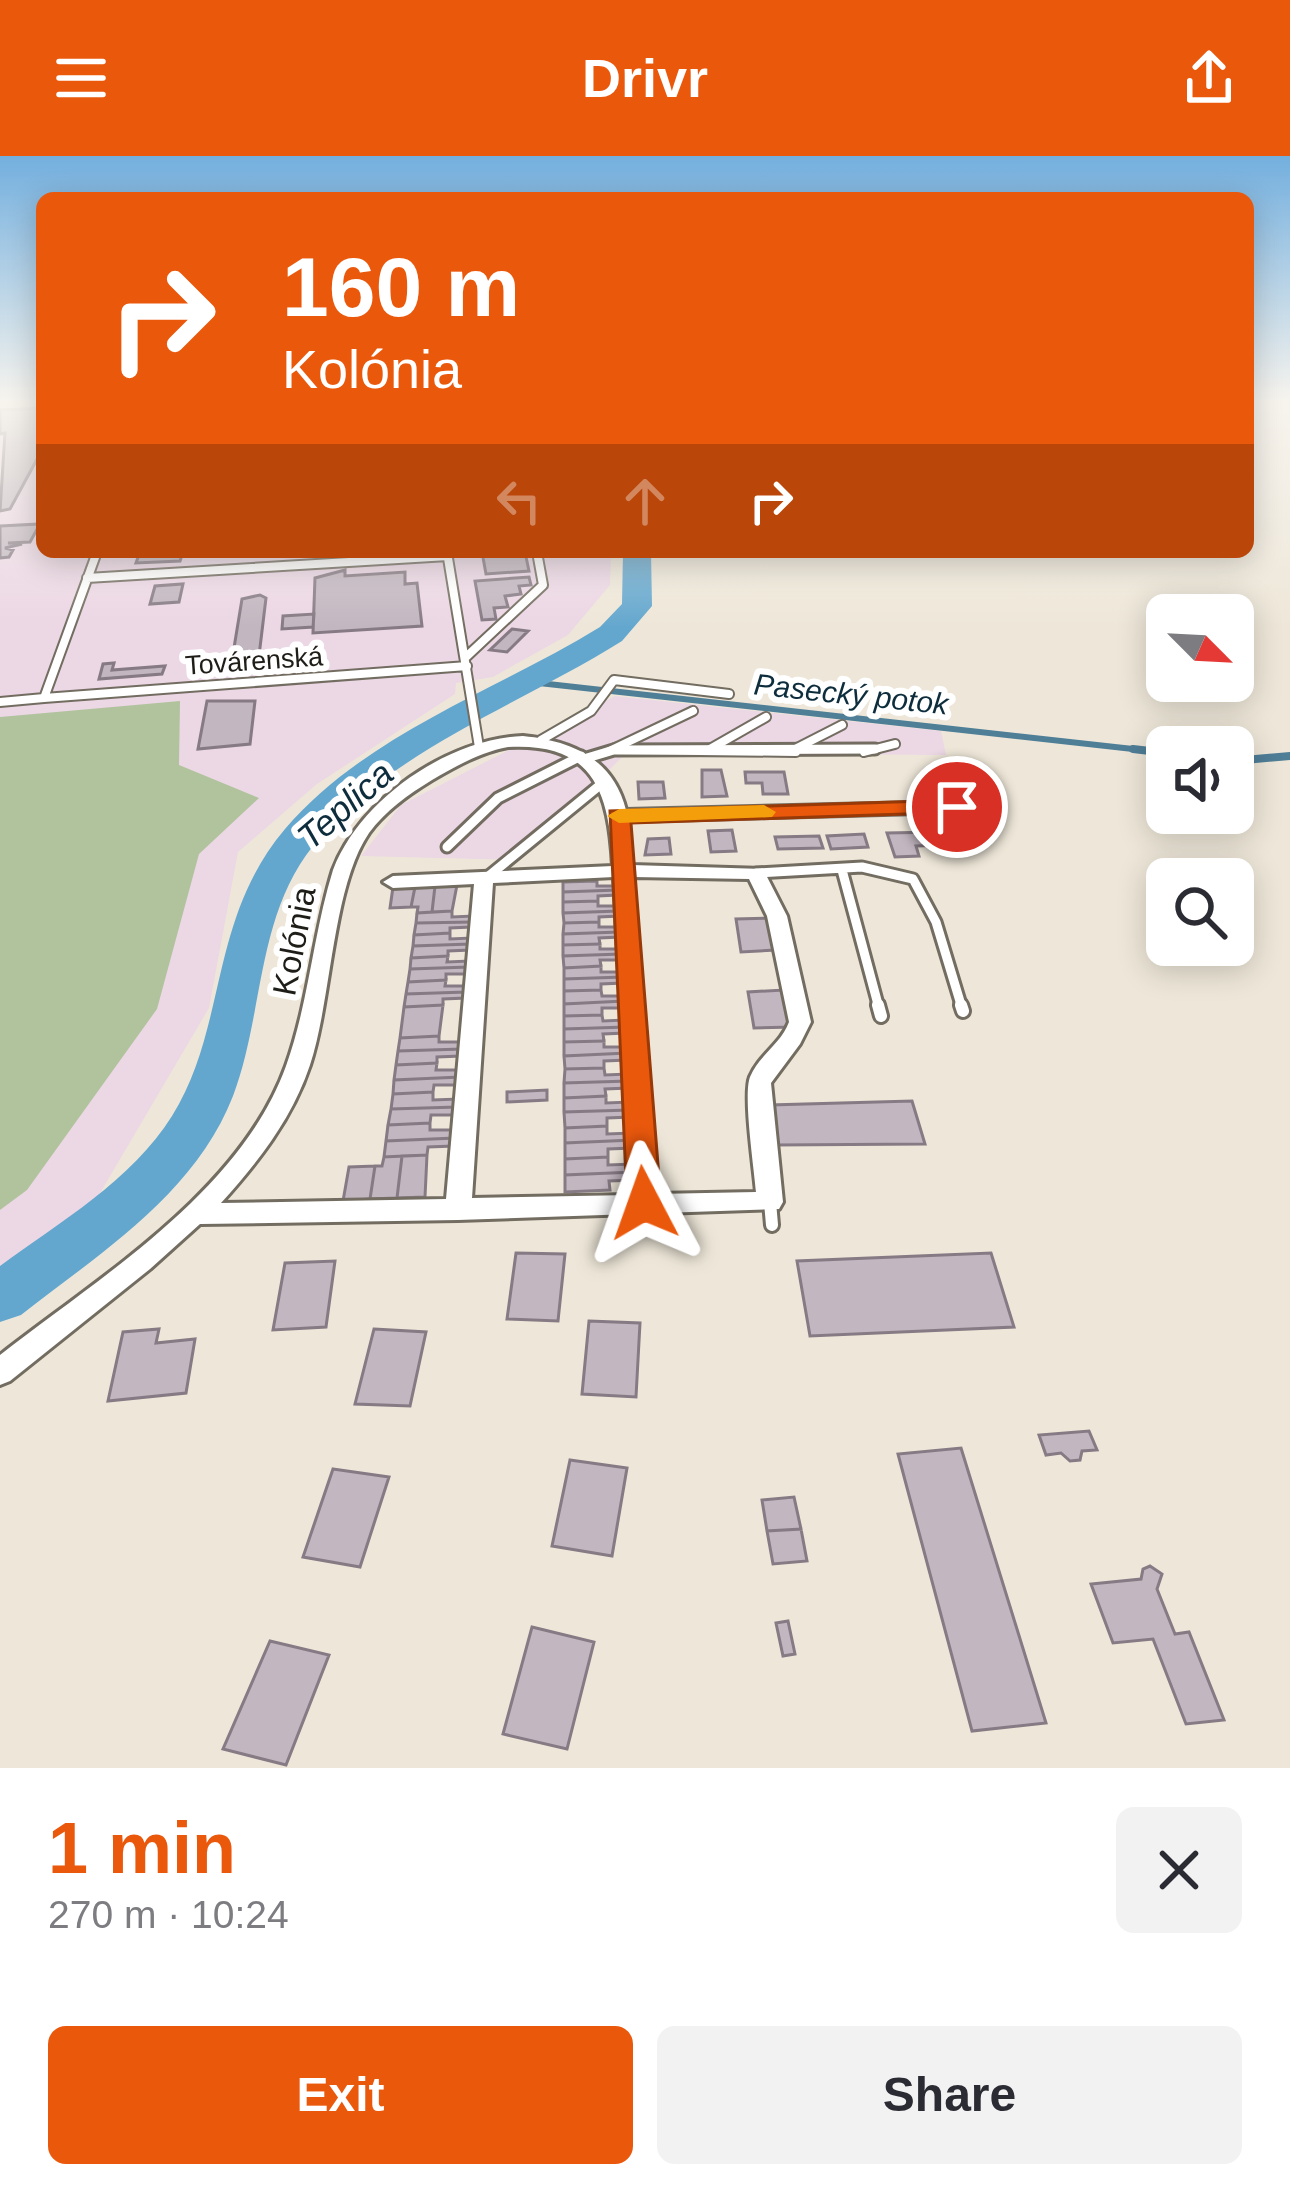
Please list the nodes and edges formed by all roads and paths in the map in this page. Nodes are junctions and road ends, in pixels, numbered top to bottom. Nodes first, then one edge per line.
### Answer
1 (95, 558) edge
2 (387, 558) edge
3 (448, 558) edge
4 (538, 558) edge
5 (87, 578) junction
6 (467, 662) junction
7 (729, 694) dead end
8 (44, 698) junction
9 (0, 702) edge
10 (693, 711) dead end
11 (766, 717) dead end
12 (842, 725) dead end
13 (541, 740) junction
14 (478, 741) junction
15 (895, 744) dead end
16 (615, 750) junction
17 (792, 750) junction
18 (707, 751) junction
19 (584, 757) junction
20 (608, 778) junction
21 (957, 807) dead end
22 (619, 816) junction
23 (447, 847) dead end
24 (842, 870) junction
25 (623, 871) junction
26 (756, 873) junction
27 (484, 880) junction
28 (393, 882) dead end
29 (963, 1011) dead end
30 (881, 1016) dead end
31 (644, 1203) junction
32 (458, 1210) junction
33 (193, 1214) junction
34 (0, 1372) edge

1 - 5 lane
2 - 5 lane
3 - 6 lane
4 - 6 lane
5 - 8 lane
6 - 8 lane, Továrenská
6 - 14 lane
7 - 13 lane
8 - 9 lane, Továrenská
10 - 16 lane
11 - 18 lane
12 - 17 lane
13 - 14 street, Kolónia
13 - 19 street, Kolónia
14 - 33 street, Kolónia
15 - 17 lane
16 - 18 lane
16 - 19 lane
17 - 18 lane
19 - 20 street, Kolónia
19 - 23 lane
20 - 22 street
20 - 27 lane
21 - 22 street
22 - 25 street
24 - 26 lane
24 - 29 lane
24 - 30 lane
25 - 26 street
25 - 27 street
25 - 31 street
26 - 31 street
27 - 28 street
27 - 32 street
31 - 32 street
32 - 33 street
33 - 34 street, Kolónia

